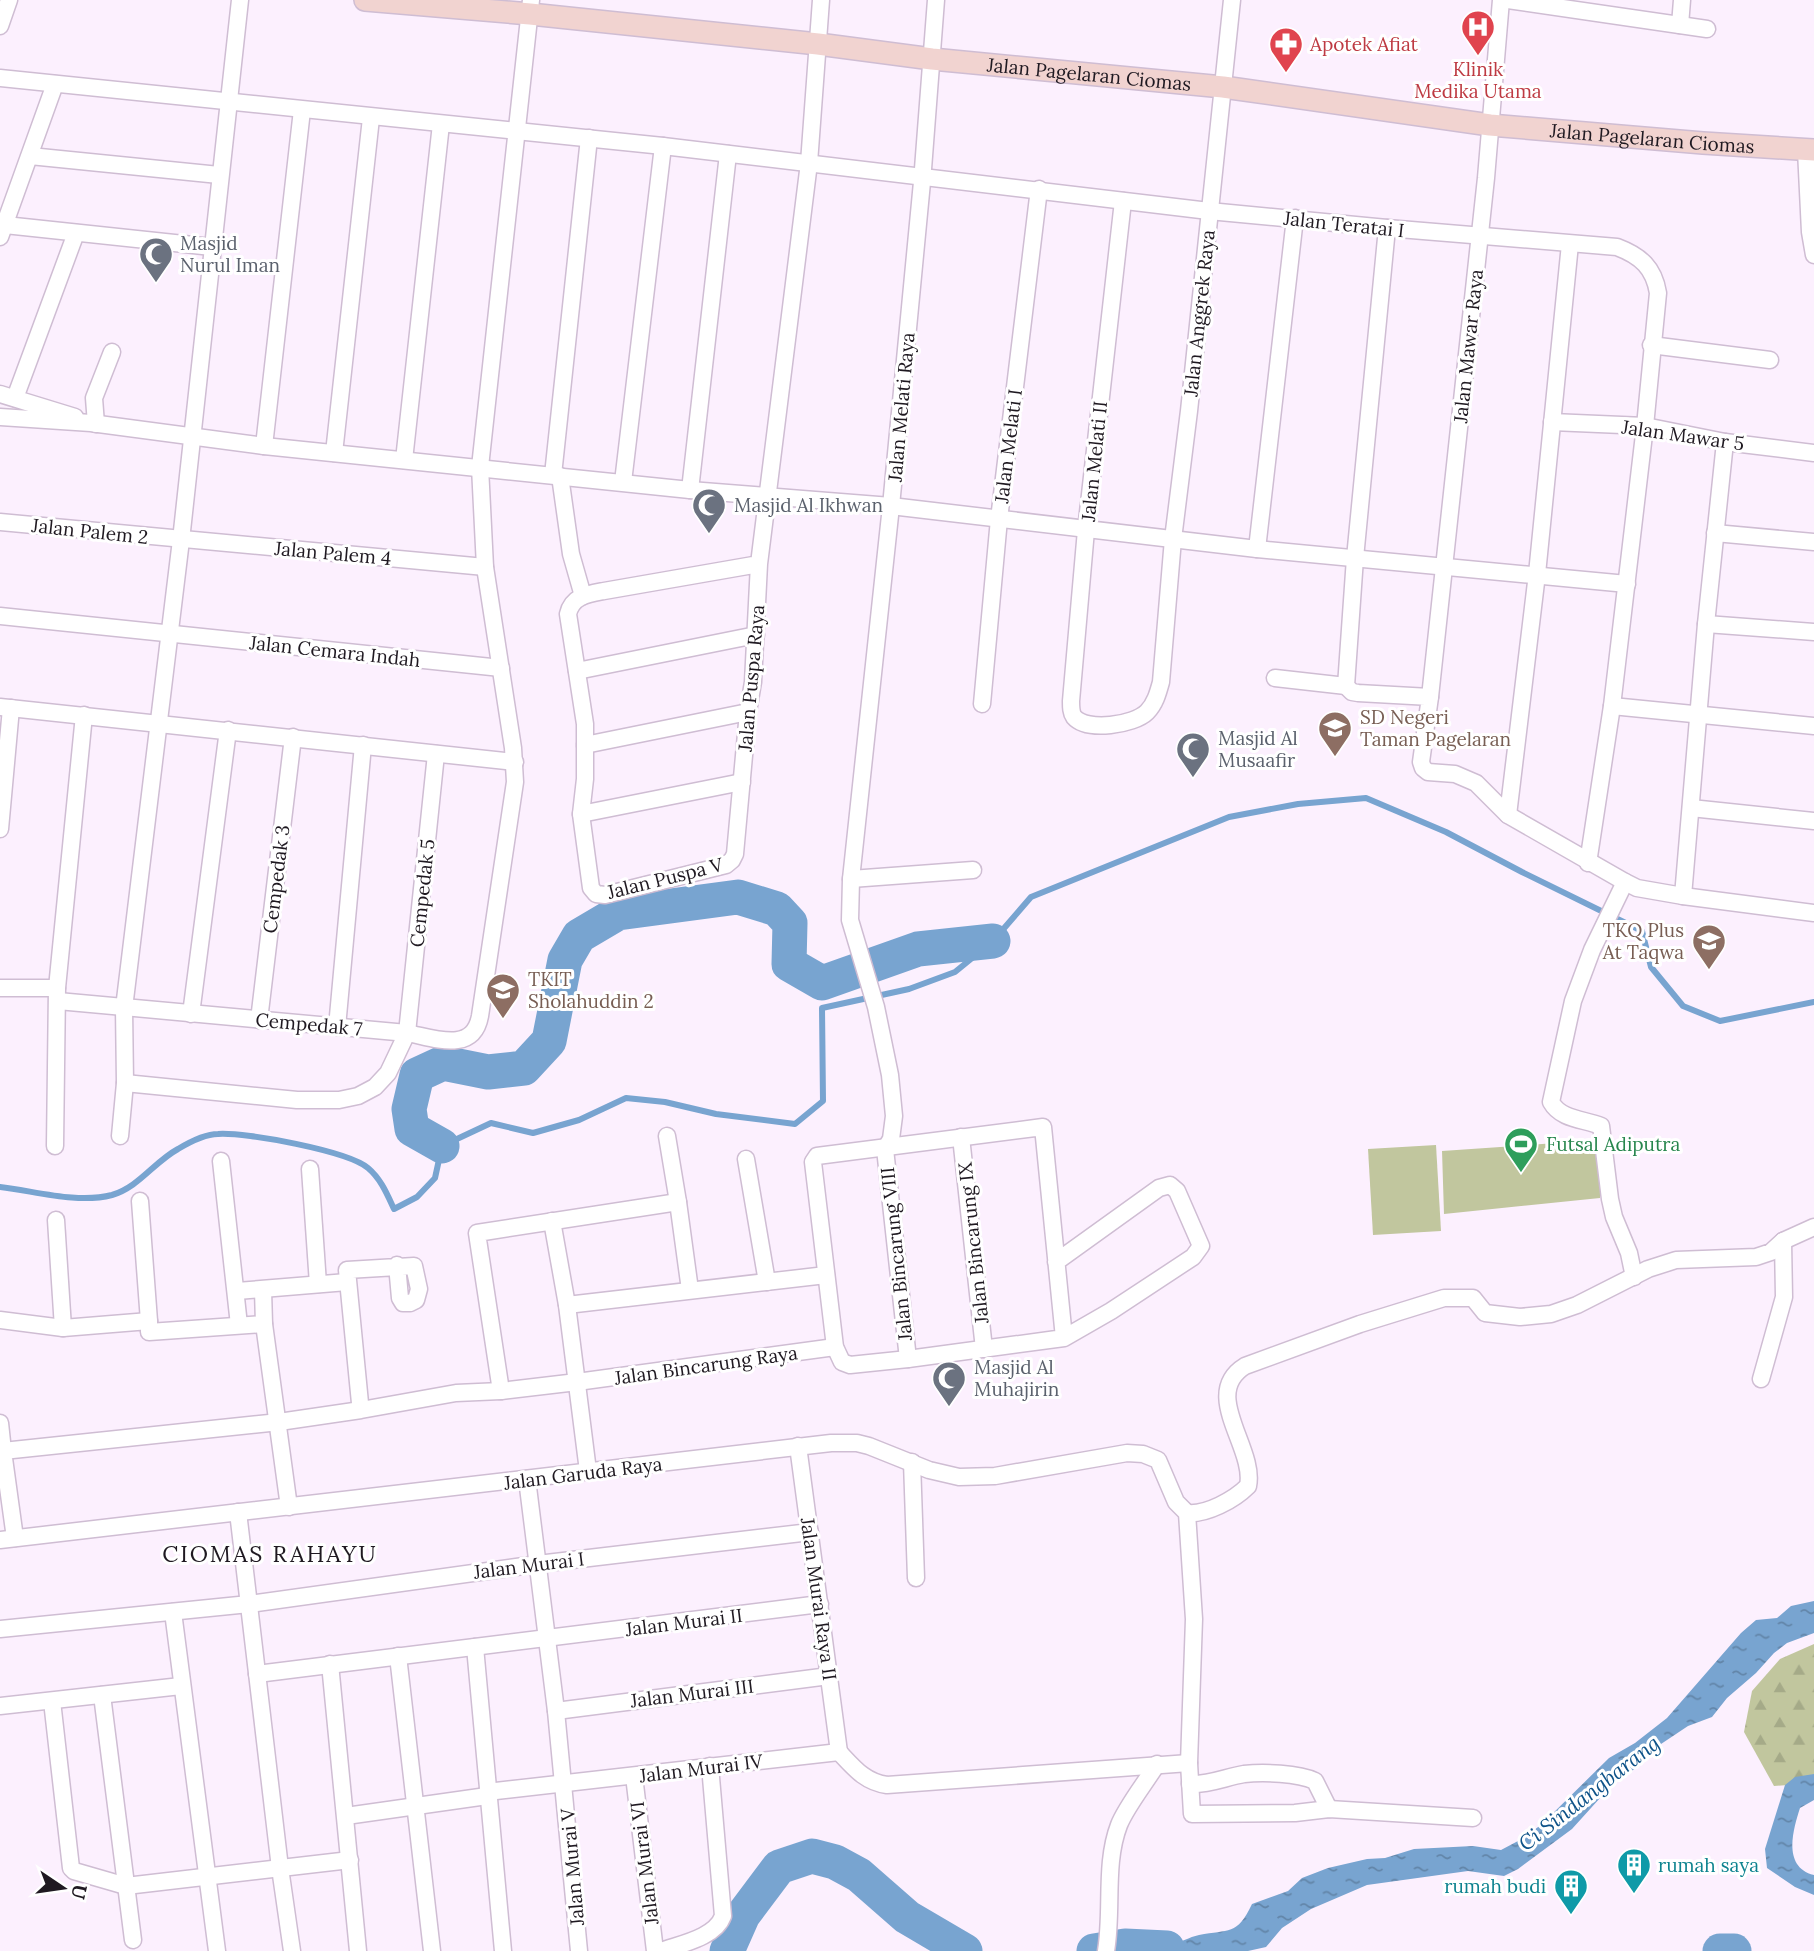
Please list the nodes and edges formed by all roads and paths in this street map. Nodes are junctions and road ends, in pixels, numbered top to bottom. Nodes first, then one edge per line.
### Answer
1 (9, 0) edge
2 (240, 0) edge
3 (365, 0) edge
4 (821, 0) edge
5 (936, 0) edge
6 (1232, 0) edge
7 (1501, 0) edge
8 (1508, 0) edge
9 (1682, 0) edge
10 (530, 7) edge
11 (1680, 25) junction
12 (0, 26) edge
13 (1707, 29) dead end
14 (818, 44) junction
15 (932, 59) junction
16 (0, 78) edge
17 (55, 83) junction
18 (1223, 87) junction
19 (228, 102) junction
20 (302, 110) junction
21 (372, 118) junction
22 (441, 124) junction
23 (1490, 125) junction
24 (515, 132) junction
25 (589, 138) junction
26 (663, 146) junction
27 (1810, 150) edge
28 (728, 154) junction
29 (30, 156) junction
30 (809, 163) junction
31 (219, 175) junction
32 (922, 177) junction
33 (1039, 189) junction
34 (1123, 201) junction
35 (1209, 211) junction
36 (1295, 218) junction
37 (1387, 229) junction
38 (2, 231) edge
39 (76, 233) junction
40 (1479, 236) junction
41 (1570, 244) junction
42 (212, 247) junction
43 (1814, 255) edge
44 (1651, 345) junction
45 (112, 352) dead end
46 (1770, 359) dead end
47 (7, 396) edge
48 (0, 417) edge
49 (1552, 422) junction
50 (93, 424) junction
51 (1645, 426) junction
52 (191, 437) junction
53 (1725, 442) junction
54 (264, 446) junction
55 (334, 453) junction
56 (1814, 453) edge
57 (404, 460) junction
58 (480, 467) junction
59 (556, 475) junction
60 (623, 482) junction
61 (690, 490) junction
62 (767, 495) junction
63 (891, 506) junction
64 (999, 519) junction
65 (0, 522) edge
66 (1086, 530) junction
67 (1715, 533) junction
68 (1173, 539) junction
69 (181, 540) junction
70 (1814, 542) edge
71 (1257, 549) junction
72 (1355, 558) junction
73 (759, 564) junction
74 (1444, 566) junction
75 (485, 567) junction
76 (1537, 575) junction
77 (1627, 584) junction
78 (583, 596) junction
79 (0, 616) edge
80 (1706, 624) junction
81 (1814, 632) edge
82 (169, 633) junction
83 (756, 635) junction
84 (501, 668) junction
85 (578, 671) junction
86 (1275, 678) dead end
87 (1346, 686) junction
88 (1430, 697) junction
89 (982, 704) dead end
90 (1612, 706) junction
91 (6, 707) edge
92 (748, 712) junction
93 (1699, 713) junction
94 (84, 715) junction
95 (1076, 719) joint
96 (159, 722) junction
97 (1814, 726) edge
98 (228, 730) junction
99 (293, 737) junction
100 (363, 745) junction
101 (586, 745) junction
102 (436, 754) junction
103 (515, 762) junction
104 (742, 782) junction
105 (1691, 808) junction
106 (581, 814) junction
107 (1508, 815) junction
108 (1814, 821) edge
109 (0, 830) edge
110 (732, 860) joint
111 (1588, 863) junction
112 (973, 870) dead end
113 (850, 879) junction
114 (1625, 882) junction
115 (1683, 896) junction
116 (1814, 913) edge
117 (0, 988) edge
118 (57, 995) junction
119 (124, 1008) junction
120 (191, 1014) junction
121 (259, 1020) junction
122 (337, 1027) junction
123 (407, 1032) junction
124 (125, 1083) junction
125 (120, 1136) dead end
126 (667, 1136) dead end
127 (961, 1137) junction
128 (55, 1146) dead end
129 (885, 1149) junction
130 (746, 1159) dead end
131 (221, 1161) dead end
132 (310, 1169) dead end
133 (140, 1201) dead end
134 (678, 1202) junction
135 (56, 1220) dead end
136 (552, 1221) junction
137 (1814, 1227) edge
138 (1783, 1241) junction
139 (1056, 1262) junction
140 (397, 1265) dead end
141 (826, 1275) junction
142 (1634, 1277) junction
143 (347, 1282) junction
144 (767, 1282) junction
145 (318, 1283) junction
146 (263, 1290) junction
147 (690, 1290) junction
148 (237, 1292) junction
149 (567, 1305) junction
150 (0, 1320) edge
151 (149, 1321) junction
152 (264, 1324) junction
153 (240, 1325) junction
154 (63, 1328) junction
155 (1064, 1338) junction
156 (835, 1347) junction
157 (984, 1349) junction
158 (908, 1360) junction
159 (1761, 1379) dead end
160 (577, 1382) junction
161 (501, 1391) junction
162 (360, 1403) dead end
163 (278, 1422) junction
164 (0, 1423) edge
165 (798, 1446) junction
166 (1, 1451) edge
167 (912, 1462) junction
168 (587, 1471) junction
169 (527, 1479) junction
170 (289, 1507) junction
171 (238, 1512) junction
172 (1187, 1513) junction
173 (810, 1532) junction
174 (7, 1539) edge
175 (538, 1564) junction
176 (916, 1578) dead end
177 (249, 1604) junction
178 (820, 1604) junction
179 (173, 1612) junction
180 (0, 1629) edge
181 (547, 1639) junction
182 (475, 1647) junction
183 (398, 1656) junction
184 (330, 1664) junction
185 (257, 1674) junction
186 (829, 1676) junction
187 (181, 1686) junction
188 (102, 1695) junction
189 (52, 1701) junction
190 (0, 1706) edge
191 (556, 1711) junction
192 (839, 1752) junction
193 (1189, 1763) junction
194 (1157, 1765) junction
195 (710, 1766) junction
196 (634, 1776) junction
197 (564, 1783) junction
198 (1190, 1784) junction
199 (487, 1794) junction
200 (416, 1806) junction
201 (1329, 1809) junction
202 (346, 1816) junction
203 (1473, 1818) dead end
204 (350, 1860) junction
205 (280, 1868) junction
206 (206, 1876) junction
207 (125, 1886) junction
208 (133, 1940) dead end
209 (217, 1951) edge
210 (292, 1951) edge
211 (358, 1951) edge
212 (432, 1951) edge
213 (503, 1951) edge
214 (579, 1951) edge
215 (654, 1951) edge
216 (661, 1951) edge
217 (1106, 1951) edge

1 - 12 street
2 - 19 street
3 - 10 main road, Jalan Pagelaran Ciomas
4 - 14 street, Jalan Puspa Raya
5 - 15 street, Jalan Melati Raya
6 - 18 street, Jalan Anggrek Raya
7 - 23 street, Jalan Mawar Raya
8 - 11 street
9 - 11 street
10 - 14 main road, Jalan Pagelaran Ciomas
10 - 24 street
11 - 13 street
14 - 15 main road, Jalan Pagelaran Ciomas
14 - 30 street, Jalan Puspa Raya
15 - 18 main road, Jalan Pagelaran Ciomas
15 - 32 street, Jalan Melati Raya
16 - 17 street, Jalan Teratai I
17 - 19 street, Jalan Teratai I
17 - 29 street
18 - 23 main road, Jalan Pagelaran Ciomas
18 - 35 street, Jalan Anggrek Raya
19 - 20 street, Jalan Teratai I
19 - 31 street
20 - 21 street, Jalan Teratai I
20 - 54 street
21 - 22 street, Jalan Teratai I
21 - 55 street
22 - 24 street, Jalan Teratai I
22 - 57 street
23 - 27 main road, Jalan Pagelaran Ciomas
23 - 40 street, Jalan Mawar Raya
24 - 25 street, Jalan Teratai I
24 - 58 street
25 - 26 street, Jalan Teratai I
25 - 59 street
26 - 28 street, Jalan Teratai I
26 - 60 street
27 - 43 street
28 - 30 street, Jalan Teratai I
28 - 61 street
29 - 31 street
29 - 38 street
30 - 32 street, Jalan Teratai I
30 - 62 street, Jalan Puspa Raya
31 - 42 street
32 - 33 street, Jalan Teratai I
32 - 63 street, Jalan Melati Raya
33 - 34 street, Jalan Teratai I
33 - 64 street, Jalan Melati I
34 - 35 street, Jalan Teratai I
34 - 66 street, Jalan Melati II
35 - 36 street, Jalan Teratai I
35 - 68 street, Jalan Anggrek Raya
36 - 37 street, Jalan Teratai I
36 - 71 street
37 - 40 street, Jalan Teratai I
37 - 72 street
38 - 39 street
39 - 42 street
39 - 47 street
40 - 41 street, Jalan Teratai I
40 - 74 street, Jalan Mawar Raya
41 - 44 street, Jalan Teratai I
41 - 49 street
42 - 52 street
44 - 46 street
44 - 51 street, Jalan Teratai I
45 - 50 street
47 - 50 street
48 - 50 street
49 - 51 street, Jalan Mawar 5
49 - 76 street
50 - 52 street
51 - 53 street, Jalan Mawar 5
51 - 77 street, Jalan Teratai I
52 - 54 street
52 - 69 street
53 - 56 street, Jalan Mawar 5
53 - 67 street
54 - 55 street
55 - 57 street
57 - 58 street
58 - 59 street
58 - 75 street
59 - 60 street
59 - 78 street
60 - 61 street
61 - 62 street
62 - 63 street
62 - 73 street, Jalan Puspa Raya
63 - 64 street
63 - 113 street, Jalan Melati Raya
64 - 66 street
64 - 89 street, Jalan Melati I
65 - 69 street, Jalan Palem 2
66 - 68 street
66 - 95 street, Jalan Melati II
67 - 70 street
67 - 80 street
68 - 71 street
68 - 95 street, Jalan Anggrek Raya
69 - 75 street, Jalan Palem 4
69 - 82 street
71 - 72 street
72 - 74 street
72 - 87 street
73 - 78 street
73 - 83 street, Jalan Puspa Raya
74 - 76 street
74 - 88 street, Jalan Mawar Raya
75 - 84 street
76 - 77 street
76 - 107 street
77 - 90 street, Jalan Teratai I
78 - 85 street
79 - 82 street, Jalan Cemara Indah
80 - 81 street
80 - 93 street
82 - 84 street, Jalan Cemara Indah
82 - 96 street
83 - 85 street
83 - 92 street, Jalan Puspa Raya
84 - 103 street
85 - 101 street
86 - 87 street
87 - 88 street
88 - 107 street, Jalan Mawar Raya
90 - 93 street
90 - 111 street, Jalan Teratai I
91 - 94 street
91 - 109 street
92 - 101 street
92 - 104 street, Jalan Puspa Raya
93 - 97 street
93 - 105 street
94 - 96 street
94 - 118 street
96 - 98 street
96 - 119 street
98 - 99 street
98 - 120 street
99 - 100 street
99 - 121 street, Cempedak 3
100 - 102 street
100 - 122 street
101 - 106 street
102 - 103 street
102 - 123 street, Cempedak 5
103 - 123 street, Cempedak 7
104 - 106 street
104 - 110 street, Jalan Puspa Raya
105 - 108 street
105 - 115 street
106 - 110 street, Jalan Puspa V
107 - 111 street
111 - 114 street
112 - 113 street
113 - 129 street, Jalan Melati Raya
114 - 115 street
114 - 142 street
115 - 116 street
117 - 118 street, Cempedak 7
118 - 119 street, Cempedak 7
118 - 128 street
119 - 120 street, Cempedak 7
119 - 124 street
120 - 121 street, Cempedak 7
121 - 122 street, Cempedak 7
122 - 123 street, Cempedak 7
123 - 124 street, Cempedak 5
124 - 125 street
126 - 134 street
127 - 129 street
127 - 139 street
127 - 157 street, Jalan Bincarung IX
129 - 141 street
129 - 158 street, Jalan Bincarung VIII
130 - 144 street
131 - 148 street
132 - 145 street
133 - 151 street
134 - 136 street
134 - 147 street
135 - 154 street
136 - 149 street
136 - 161 street
137 - 138 street
138 - 142 street
138 - 159 street
139 - 155 street
139 - 155 street
140 - 143 street
141 - 144 street
141 - 156 street
142 - 172 street
143 - 145 street
143 - 162 street
144 - 147 street
145 - 146 street
146 - 148 street
146 - 152 street
147 - 149 street
148 - 153 street
149 - 160 street
150 - 154 street
151 - 153 street
151 - 154 street
152 - 153 street
152 - 163 street
155 - 157 street
156 - 158 street
156 - 160 street, Jalan Bincarung Raya
157 - 158 street
160 - 161 street, Jalan Bincarung Raya
160 - 168 street
161 - 163 street, Jalan Bincarung Raya
163 - 166 street, Jalan Bincarung Raya
163 - 170 street
164 - 166 street
165 - 167 street, Jalan Garuda Raya
165 - 168 street, Jalan Garuda Raya
165 - 173 street, Jalan Murai Raya II
166 - 174 street
167 - 172 street, Jalan Garuda Raya
167 - 176 street
168 - 169 street, Jalan Garuda Raya
169 - 170 street, Jalan Garuda Raya
169 - 175 street, Jalan Murai V
170 - 171 street, Jalan Garuda Raya
171 - 174 street, Jalan Garuda Raya
171 - 177 street
172 - 193 street
173 - 175 street, Jalan Murai I
173 - 178 street, Jalan Murai Raya II
175 - 177 street, Jalan Murai I
175 - 181 street, Jalan Murai V
177 - 179 street, Jalan Murai I
177 - 185 street
178 - 181 street, Jalan Murai II
178 - 186 street, Jalan Murai Raya II
179 - 180 street, Jalan Murai I
179 - 187 street
181 - 182 street, Jalan Murai II
181 - 191 street, Jalan Murai V
182 - 183 street, Jalan Murai II
182 - 199 street
183 - 184 street, Jalan Murai II
183 - 200 street
184 - 185 street, Jalan Murai II
184 - 202 street
185 - 205 street
186 - 191 street, Jalan Murai III
186 - 192 street, Jalan Murai Raya II
187 - 188 street
187 - 206 street
188 - 189 street
188 - 207 street
189 - 190 street
189 - 207 street
191 - 197 street, Jalan Murai V
192 - 194 street
192 - 195 street, Jalan Murai IV
193 - 194 street
193 - 198 street
194 - 217 street
195 - 196 street, Jalan Murai IV
195 - 216 street
196 - 197 street, Jalan Murai IV
196 - 215 street, Jalan Murai VI
197 - 199 street, Jalan Murai IV
197 - 214 street, Jalan Murai V
198 - 201 street
198 - 201 street
199 - 200 street, Jalan Murai IV
199 - 213 street
200 - 202 street, Jalan Murai IV
200 - 212 street
201 - 203 street
202 - 204 street
204 - 205 street
204 - 211 street
205 - 206 street
205 - 210 street
206 - 207 street
206 - 209 street
207 - 208 street

